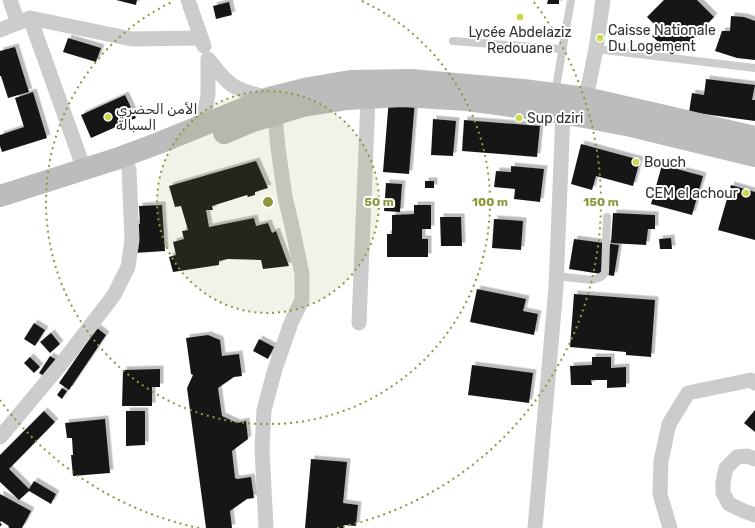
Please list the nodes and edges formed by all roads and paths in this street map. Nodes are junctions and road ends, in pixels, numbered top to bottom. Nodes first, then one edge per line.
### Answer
1 (10, 0) edge
2 (188, 0) edge
3 (571, 0) edge
4 (603, 0) edge
5 (24, 21) junction
6 (0, 30) edge
7 (201, 38) junction
8 (453, 41) dead end
9 (596, 49) junction
10 (563, 50) junction
11 (208, 58) junction
12 (755, 68) edge
13 (368, 98) junction
14 (586, 98) junction
15 (559, 104) junction
16 (272, 107) junction
17 (197, 128) junction
18 (755, 137) edge
19 (755, 156) edge
20 (129, 168) junction
21 (84, 169) junction
22 (0, 196) edge
23 (0, 210) edge
24 (607, 217) dead end
25 (556, 276) junction
26 (359, 323) dead end
27 (754, 378) edge
28 (0, 437) edge
29 (755, 459) edge
30 (755, 515) edge
31 (266, 528) edge
32 (535, 528) edge
33 (670, 528) edge

1 - 5 street
2 - 7 street
3 - 10 lane
4 - 9 street
5 - 6 street
5 - 7 street
5 - 21 street
7 - 11 street
8 - 10 lane
9 - 12 lane
9 - 14 street
10 - 15 lane
11 - 16 street
11 - 17 street
13 - 15 main road
13 - 16 main road
13 - 26 street
14 - 15 main road
14 - 18 main road
15 - 16 main road
15 - 19 main road
15 - 25 street
16 - 17 main road
16 - 20 main road
16 - 31 street
17 - 21 main road
20 - 23 main road
20 - 28 street
21 - 22 main road
24 - 25 lane
25 - 32 street
27 - 33 street
29 - 30 street

